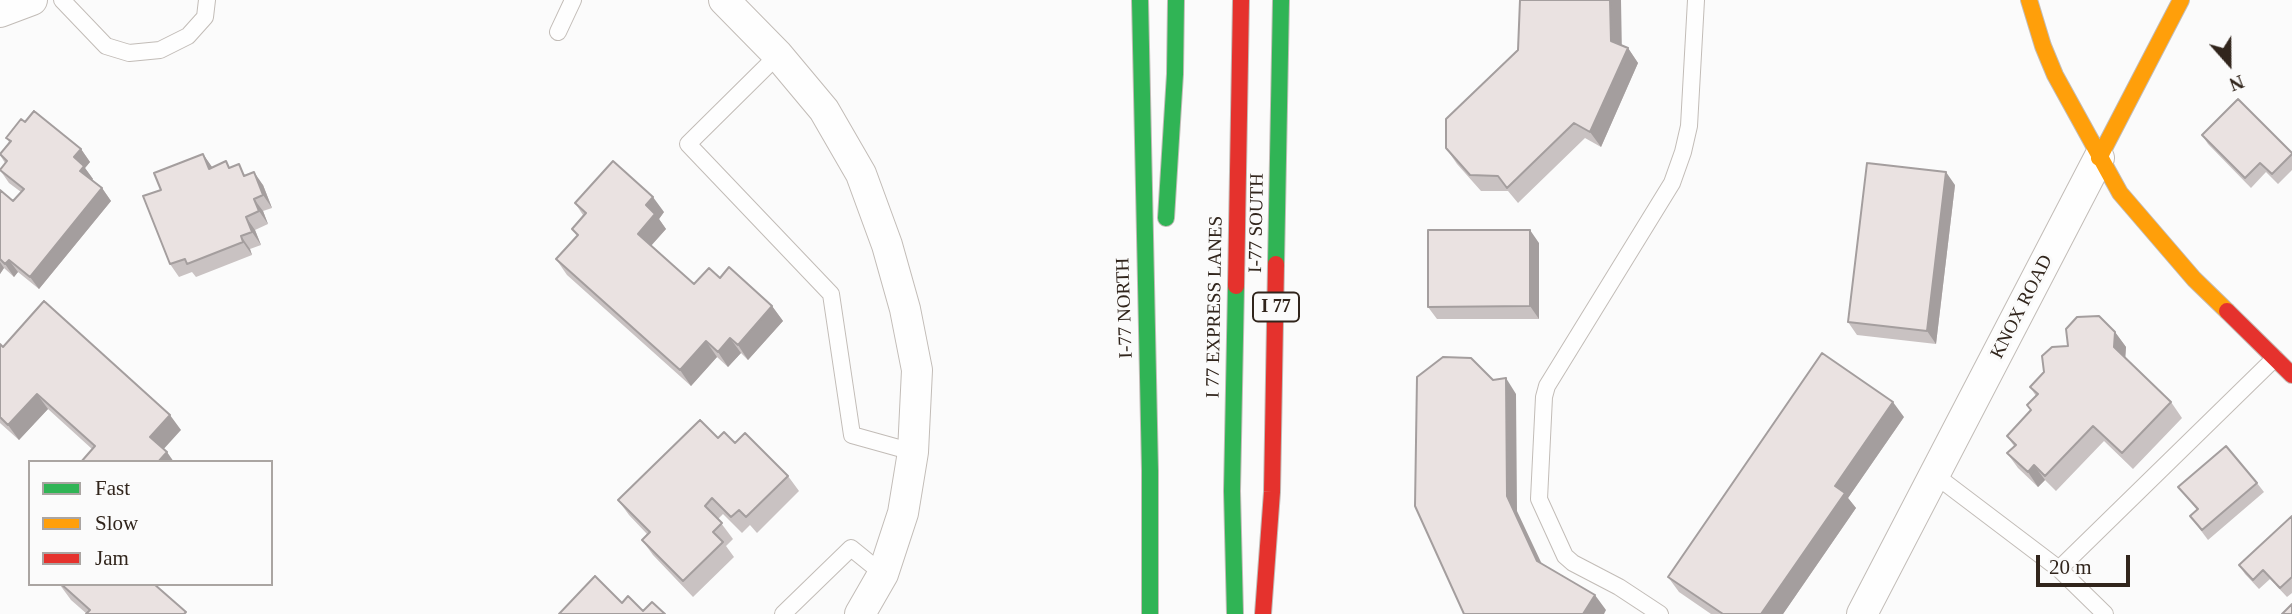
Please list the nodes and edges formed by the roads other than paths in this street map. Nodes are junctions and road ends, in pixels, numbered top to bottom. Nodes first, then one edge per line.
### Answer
1 (32, 0) edge
2 (62, 0) edge
3 (207, 0) edge
4 (573, 0) edge
5 (724, 0) edge
6 (1140, 0) edge
7 (1175, 0) edge
8 (1241, 0) edge
9 (1281, 0) edge
10 (1696, 0) edge
11 (2029, 0) edge
12 (2181, 0) edge
13 (0, 12) edge
14 (558, 33) dead end
15 (778, 55) junction
16 (2099, 158) junction
17 (1165, 238) dead end
18 (1162, 279) dead end
19 (2275, 358) junction
20 (2292, 374) edge
21 (913, 452) junction
22 (1150, 471) junction
23 (1935, 475) junction
24 (2059, 569) junction
25 (883, 574) junction
26 (783, 614) edge
27 (860, 614) edge
28 (1150, 614) edge
29 (1236, 614) edge
30 (1263, 614) edge
31 (1660, 614) edge
32 (1862, 614) edge
33 (2105, 614) edge

1 - 13 street
2 - 3 lane
4 - 14 lane
5 - 15 street
6 - 22 main road, I-77 NORTH
7 - 17 main road
8 - 29 main road, I 77 EXPRESS LANES / I 77
9 - 30 main road, I-77 SOUTH / I 77
10 - 31 lane
11 - 16 main road
12 - 16 main road, KNOX ROAD
15 - 21 street
15 - 21 lane
16 - 19 main road
16 - 23 street, KNOX ROAD
18 - 22 main road
19 - 20 main road
19 - 24 lane
21 - 25 street
22 - 28 main road, I-77 NORTH
23 - 24 lane
23 - 32 street, KNOX ROAD
24 - 33 lane
25 - 26 lane
25 - 27 street

